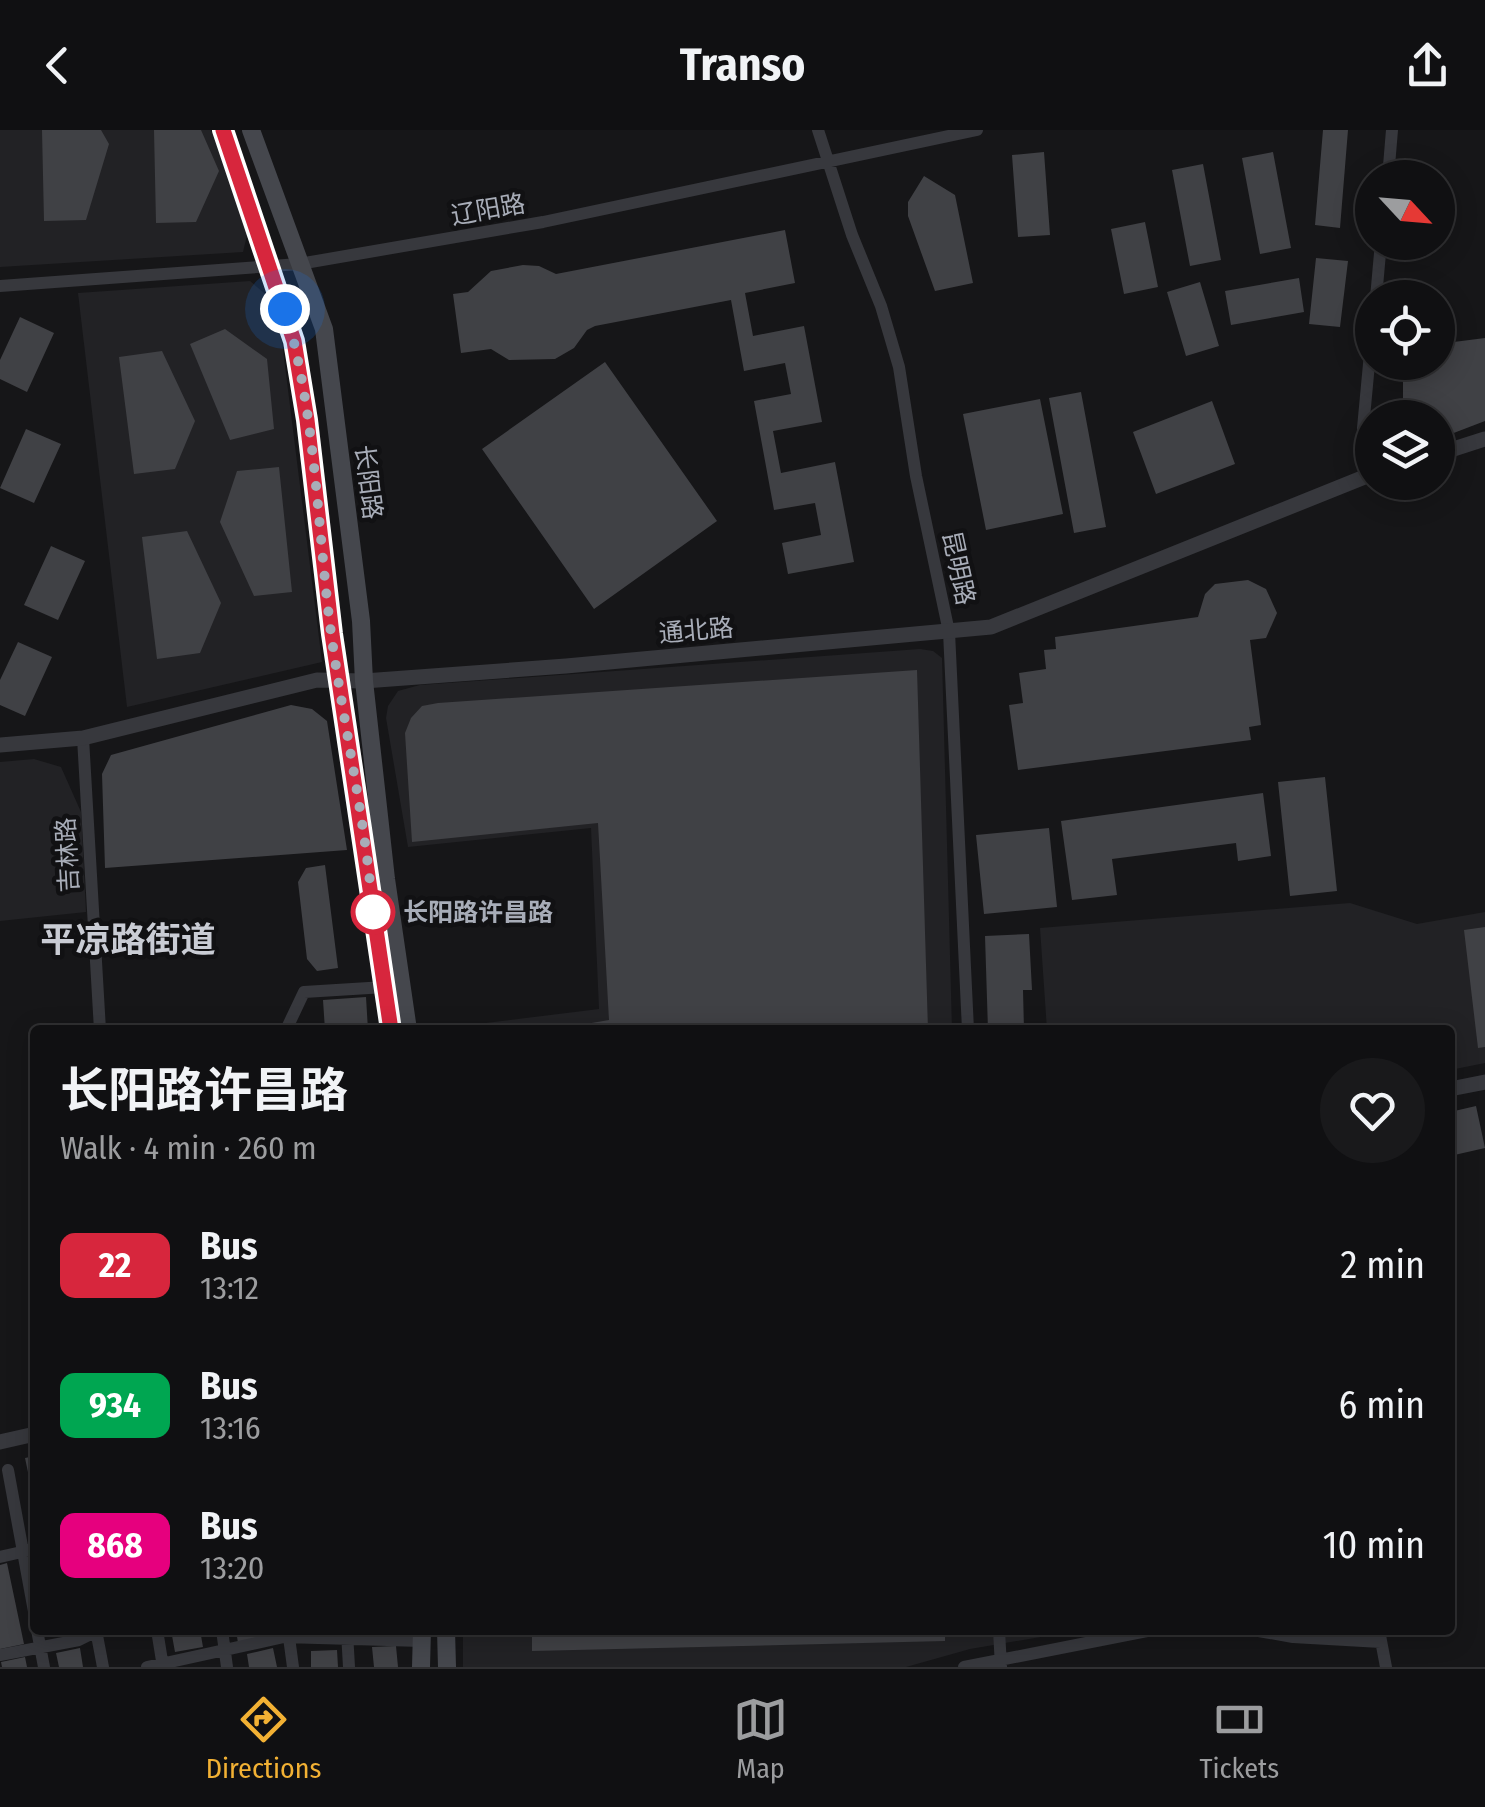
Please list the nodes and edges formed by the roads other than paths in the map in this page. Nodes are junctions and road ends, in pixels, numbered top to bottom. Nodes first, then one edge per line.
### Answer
1 (223, 130) edge
2 (250, 130) edge
3 (818, 130) edge
4 (976, 130) edge
5 (1392, 130) edge
6 (1390, 160) edge
7 (828, 161) junction
8 (298, 264) junction
9 (271, 266) junction
10 (0, 286) edge
11 (1485, 439) edge
12 (1455, 449) edge
13 (1355, 480) edge
14 (949, 632) junction
15 (338, 680) junction
16 (364, 681) junction
17 (83, 738) junction
18 (0, 745) edge
19 (385, 987) junction
20 (100, 1025) edge
21 (288, 1025) edge
22 (390, 1025) edge
23 (407, 1025) edge
24 (968, 1025) edge
25 (1485, 1082) edge
26 (1455, 1088) edge
27 (30, 1435) edge
28 (0, 1442) edge
29 (8, 1470) dead end
30 (29, 1550) edge
31 (0, 1556) edge
32 (39, 1635) edge
33 (88, 1635) edge
34 (98, 1635) edge
35 (159, 1635) edge
36 (222, 1635) edge
37 (284, 1635) edge
38 (288, 1635) edge
39 (348, 1635) edge
40 (385, 1635) edge
41 (446, 1635) edge
42 (999, 1635) edge
43 (1129, 1635) edge
44 (1278, 1635) edge
45 (422, 1636) edge
46 (1380, 1636) edge
47 (40, 1647) junction
48 (224, 1650) junction
49 (0, 1655) edge
50 (1001, 1663) edge
51 (162, 1665) edge
52 (44, 1667) edge
53 (103, 1667) edge
54 (147, 1667) edge
55 (227, 1667) edge
56 (293, 1667) edge
57 (349, 1667) edge
58 (422, 1667) edge
59 (447, 1667) edge
60 (964, 1667) edge
61 (1386, 1667) edge

1 - 9 main road
2 - 8 main road, 长阳路
3 - 7 street, 昆明路
4 - 7 street, 辽阳路
5 - 6 street
7 - 8 street, 辽阳路
7 - 14 street, 昆明路
8 - 9 street, 辽阳路
8 - 16 main road, 长阳路
9 - 10 street, 辽阳路
9 - 15 main road
11 - 12 street
13 - 14 street, 通北路
14 - 16 street, 通北路
14 - 24 street, 昆明路
15 - 16 street, 通北路
15 - 17 street, 通北路
15 - 19 main road
16 - 23 main road, 长阳路
17 - 18 street, 通北路
17 - 20 street, 吉林路
19 - 21 street
19 - 22 main road
25 - 26 street
27 - 28 street
29 - 30 street
30 - 31 street
32 - 47 street
33 - 47 street
34 - 53 street
35 - 51 street
36 - 48 street
37 - 48 street
38 - 56 street
39 - 57 street
40 - 45 street
41 - 59 main road
42 - 50 street
43 - 50 street
44 - 46 street
45 - 58 main road
46 - 61 street
47 - 49 street
47 - 52 street
48 - 51 street
48 - 55 street
50 - 60 street
51 - 54 street

